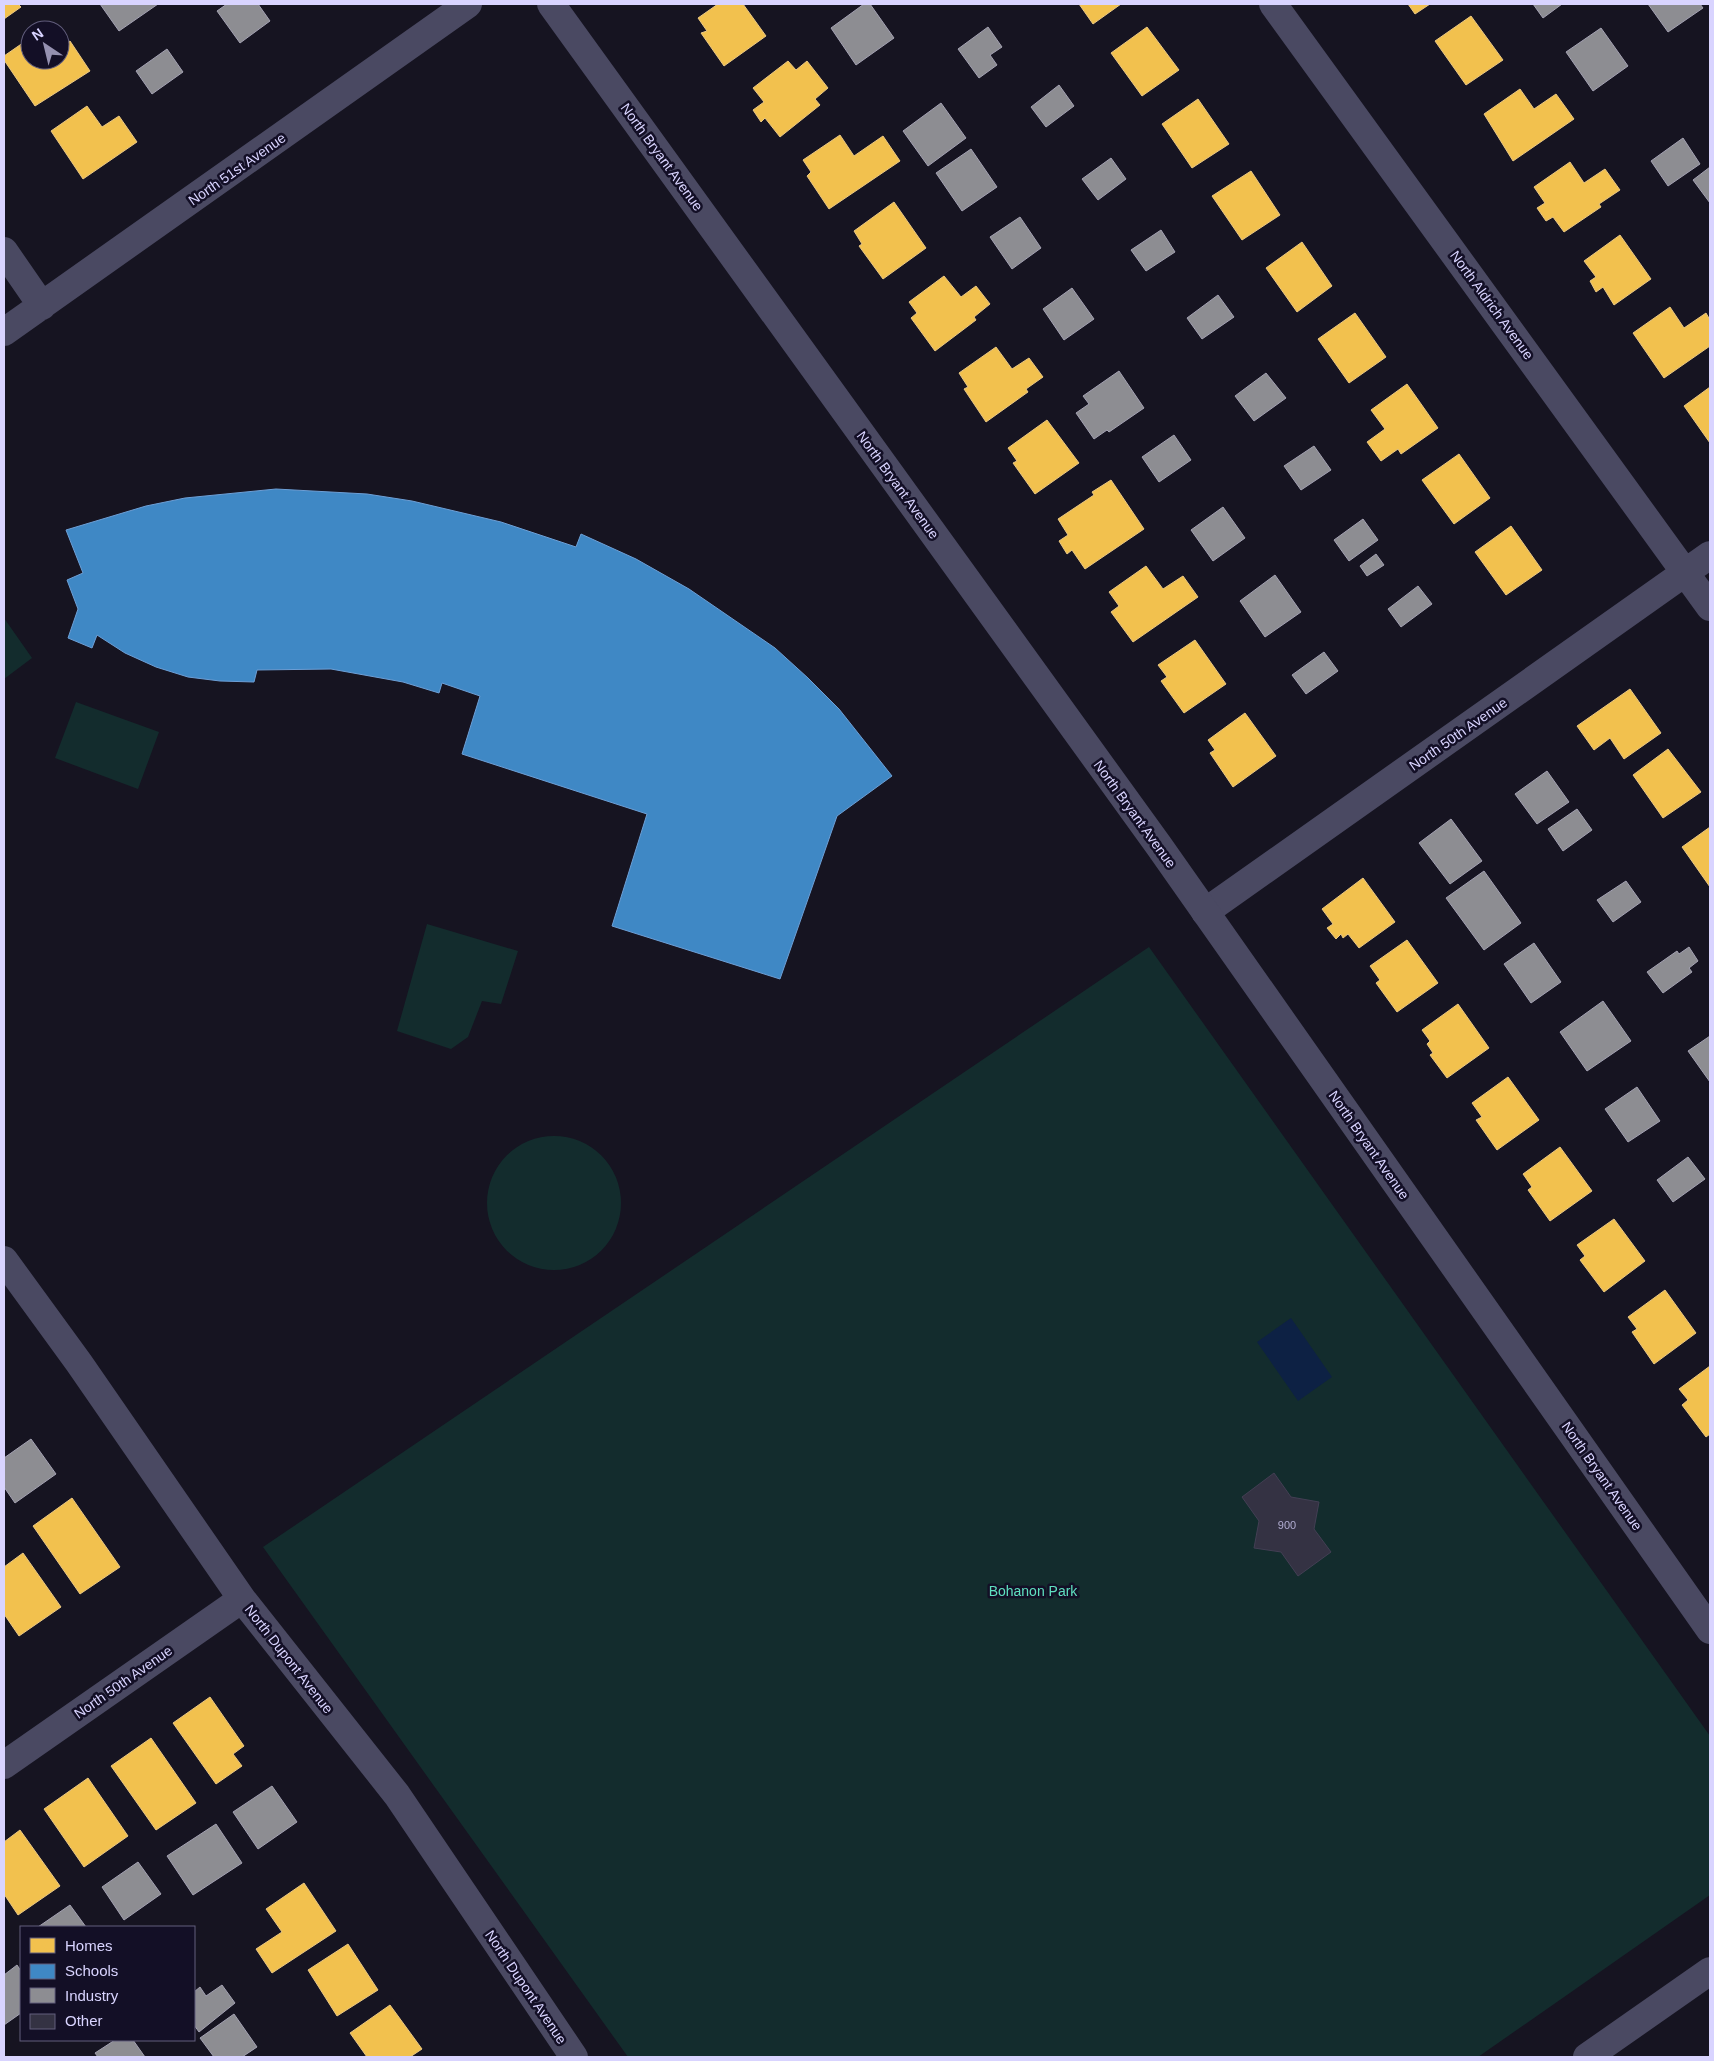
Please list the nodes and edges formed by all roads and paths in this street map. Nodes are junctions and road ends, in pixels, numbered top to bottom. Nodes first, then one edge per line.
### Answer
1 (468, 4) edge
2 (551, 4) edge
3 (1273, 4) edge
4 (4, 251) edge
5 (42, 306) junction
6 (4, 332) edge
7 (1710, 555) edge
8 (1685, 572) junction
9 (1710, 607) edge
10 (1205, 912) junction
11 (4, 1260) edge
12 (242, 1599) junction
13 (1710, 1630) edge
14 (4, 1765) edge
15 (1710, 1971) edge
16 (574, 2057) edge
17 (1587, 2057) edge

1 - 5 street, North 51st Avenue
2 - 10 street, North Bryant Avenue
3 - 8 street, North Aldrich Avenue
4 - 5 street
5 - 6 street, North 51st Avenue
7 - 8 street, North 50th Avenue
8 - 9 street, North Aldrich Avenue
8 - 10 street, North 50th Avenue
10 - 13 street, North Bryant Avenue
11 - 12 street, North Dupont Avenue
12 - 14 street, North 50th Avenue
12 - 16 street, North Dupont Avenue
15 - 17 street

